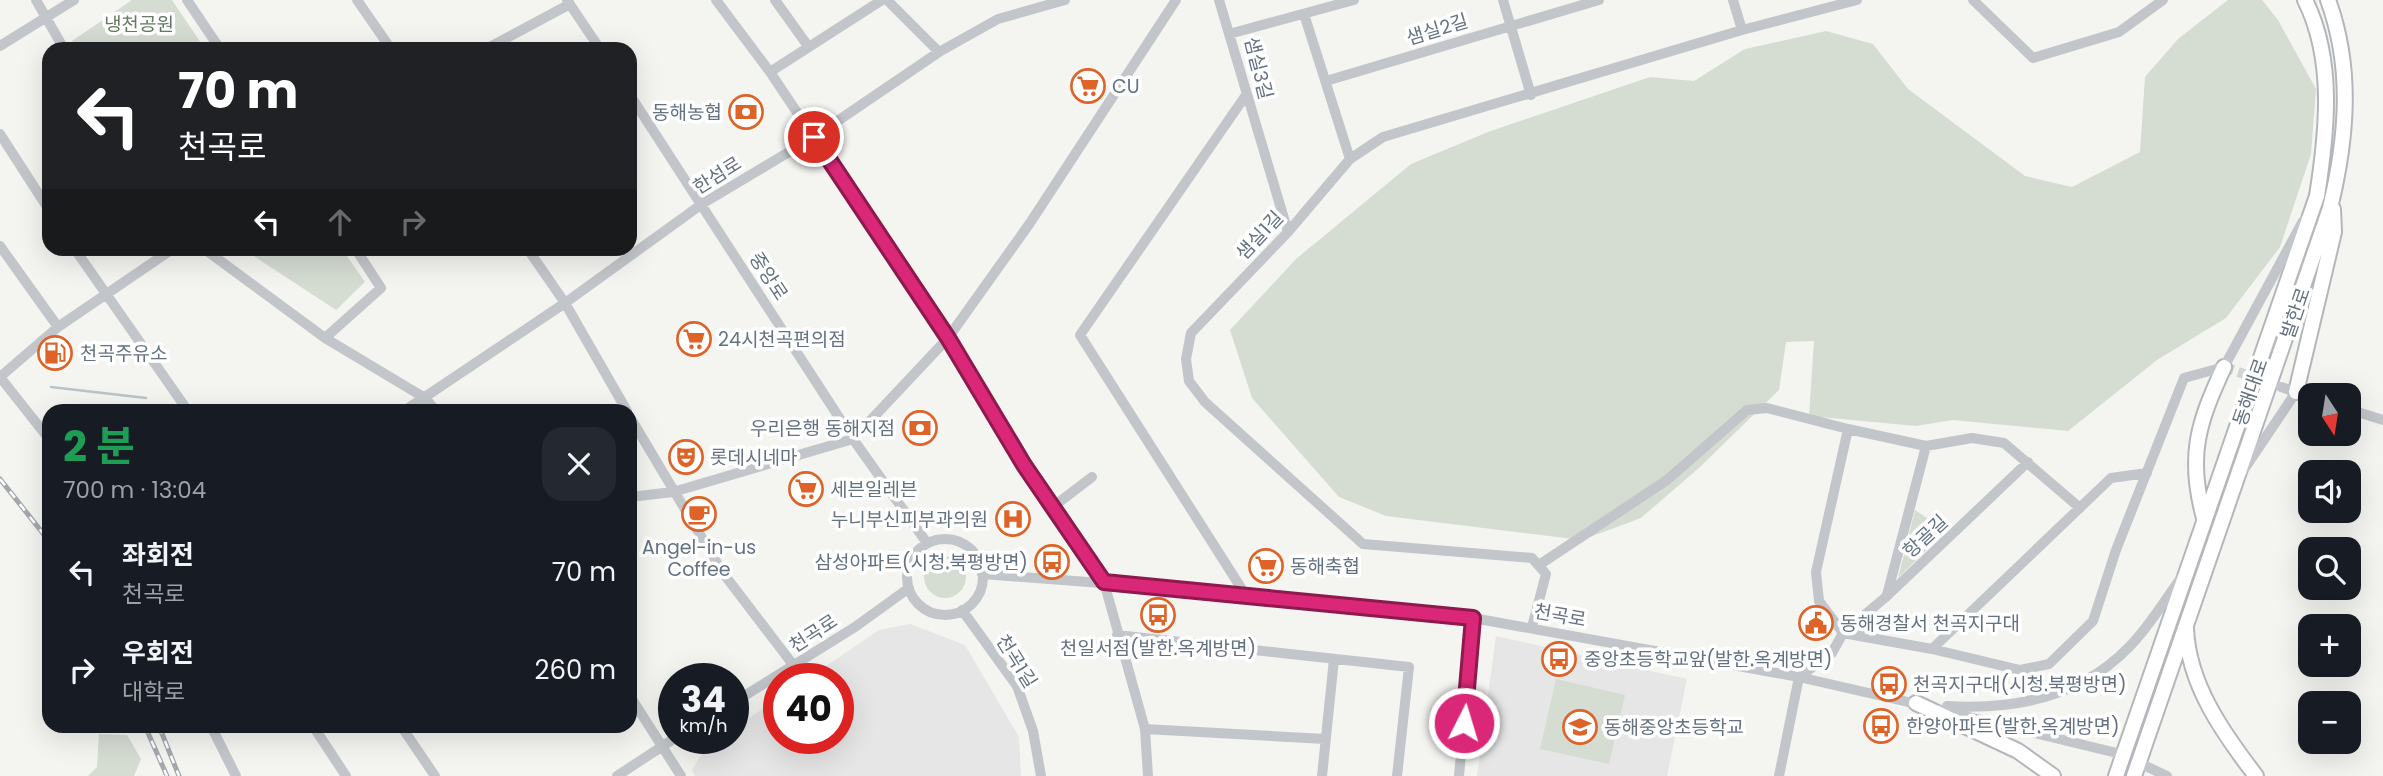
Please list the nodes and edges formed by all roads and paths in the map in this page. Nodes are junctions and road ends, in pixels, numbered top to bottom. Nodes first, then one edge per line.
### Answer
1 (36, 0) edge
2 (74, 0) edge
3 (187, 0) edge
4 (358, 0) edge
5 (716, 0) edge
6 (775, 0) edge
7 (885, 0) edge
8 (1065, 0) edge
9 (1176, 0) edge
10 (1219, 0) edge
11 (1354, 0) edge
12 (1503, 0) edge
13 (1599, 0) edge
14 (1733, 0) edge
15 (1857, 0) edge
16 (1973, 0) edge
17 (2163, 0) edge
18 (2305, 0) edge
19 (2328, 0) edge
20 (569, 2) edge
21 (1304, 14) junction
22 (47, 16) junction
23 (1509, 25) junction
24 (1742, 30) junction
25 (1229, 34) junction
26 (60, 42) edge
27 (215, 42) edge
28 (386, 42) edge
29 (498, 42) edge
30 (595, 42) edge
31 (0, 46) edge
32 (808, 46) junction
33 (939, 52) junction
34 (770, 72) junction
35 (1326, 81) junction
36 (1246, 94) junction
37 (1531, 95) junction
38 (637, 106) edge
39 (0, 134) edge
40 (814, 137) junction
41 (1350, 159) junction
42 (2333, 195) junction
43 (2317, 196) junction
44 (42, 199) edge
45 (702, 204) junction
46 (1288, 232) junction
47 (0, 247) edge
48 (637, 251) edge
49 (79, 256) edge
50 (162, 256) edge
51 (214, 256) edge
52 (360, 256) edge
53 (533, 256) edge
54 (630, 256) edge
55 (104, 296) junction
56 (565, 303) junction
57 (58, 327) junction
58 (325, 338) junction
59 (948, 338) junction
60 (2224, 367) junction
61 (0, 377) edge
62 (2305, 383) edge
63 (2281, 387) dead end
64 (2298, 392) edge
65 (425, 398) junction
66 (2298, 401) edge
67 (185, 404) edge
68 (415, 404) edge
69 (430, 404) edge
70 (623, 404) edge
71 (2361, 413) edge
72 (2383, 420) edge
73 (637, 429) edge
74 (1848, 429) junction
75 (42, 430) edge
76 (853, 439) junction
77 (1926, 446) junction
78 (2028, 462) junction
79 (2147, 473) junction
80 (1092, 477) dead end
81 (2235, 483) junction
82 (673, 492) junction
83 (637, 496) edge
84 (1054, 506) junction
85 (2080, 508) junction
86 (2204, 518) junction
87 (927, 543) junction
88 (1539, 565) junction
89 (2185, 573) junction
90 (982, 574) junction
91 (1104, 582) junction
92 (909, 588) junction
93 (1245, 594) junction
94 (1887, 596) junction
95 (962, 610) junction
96 (1473, 618) junction
97 (2186, 618) junction
98 (1532, 627) junction
99 (1843, 633) junction
100 (1117, 635) junction
101 (1932, 649) junction
102 (1334, 659) junction
103 (792, 663) edge
104 (798, 663) edge
105 (1799, 677) junction
106 (1916, 704) junction
107 (637, 707) edge
108 (1145, 729) junction
109 (214, 733) edge
110 (319, 733) edge
111 (406, 733) edge
112 (1325, 739) junction
113 (658, 740) edge
114 (658, 749) edge
115 (667, 754) edge
116 (2121, 754) junction
117 (2135, 769) edge
118 (236, 776) edge
119 (346, 776) edge
120 (435, 776) edge
121 (617, 776) edge
122 (681, 776) edge
123 (1041, 776) edge
124 (1148, 776) edge
125 (1322, 776) edge
126 (1397, 776) edge
127 (1459, 776) edge
128 (1779, 776) edge
129 (2053, 776) edge
130 (2116, 776) edge
131 (2167, 776) edge
132 (2256, 776) edge

1 - 22 street
2 - 22 street
3 - 27 street
4 - 28 street
5 - 34 street
6 - 32 street
7 - 32 street
7 - 33 street
8 - 33 street, 한섬로
9 - 59 street
10 - 25 street
11 - 21 street, 샘실3길
12 - 23 street
13 - 23 street, 샘실2길
14 - 24 street
15 - 24 street, 샘실1길
16 - 17 street
18 - 43 main road, 동해대로
19 - 42 main road, 발한로
20 - 29 street
20 - 30 street
21 - 25 street, 샘실3길
21 - 35 street
22 - 26 street
22 - 31 street
23 - 35 street, 샘실2길
23 - 37 street
24 - 37 street, 샘실1길
25 - 36 street, 샘실3길
32 - 34 street
33 - 40 street, 한섬로
34 - 40 street
35 - 41 street
36 - 46 street, 샘실3길
36 - 93 street
37 - 41 street, 샘실1길
38 - 45 street, 중앙로
39 - 44 street
40 - 45 street, 한섬로
40 - 59 street
41 - 46 street, 샘실1길
42 - 62 main road
42 - 81 main road, 발한로
43 - 60 street
43 - 86 main road, 동해대로
45 - 48 street, 한섬로
45 - 76 street, 중앙로
46 - 88 street, 샘실1길
47 - 57 street
49 - 55 street
50 - 55 street
51 - 58 street
52 - 58 street
53 - 56 street
54 - 56 street, 한섬로
55 - 57 street
55 - 67 street
56 - 65 street, 한섬로
56 - 70 street
57 - 61 street
58 - 65 street
59 - 76 street
59 - 84 street
60 - 79 street
60 - 86 main road
61 - 75 street
63 - 64 street
65 - 68 street, 한섬로
65 - 69 street
66 - 81 street
71 - 72 street
73 - 82 street
74 - 77 street
74 - 88 street
74 - 99 street
76 - 82 street
76 - 87 street, 중앙로
77 - 78 street
77 - 94 street
78 - 85 street
78 - 94 street, 항골길
79 - 85 street
79 - 101 street
80 - 84 street
81 - 97 main road, 발한로
82 - 83 street
82 - 103 street
84 - 91 street
85 - 101 street
86 - 89 main road, 동해대로
87 - 90 street
87 - 92 street
88 - 98 street
89 - 106 street
89 - 116 main road, 동해대로
90 - 91 street, 천곡로
90 - 95 street
91 - 93 street, 천곡로
91 - 100 street
92 - 95 street
92 - 104 street, 천곡로
93 - 96 street, 천곡로
94 - 99 street, 항골길
95 - 123 street, 천곡1길
96 - 98 street, 천곡로
96 - 127 street
97 - 117 main road, 발한로
97 - 132 main road
98 - 105 street, 천곡로
99 - 101 street
99 - 105 street, 항골길
100 - 102 street
100 - 108 street
102 - 112 street
102 - 126 street
105 - 106 street, 천곡로
105 - 128 street
106 - 116 street, 천곡로
106 - 129 main road
107 - 113 street
108 - 112 street
108 - 124 street
109 - 118 street
110 - 119 street
111 - 120 street
112 - 125 street
114 - 121 street
115 - 122 street
116 - 117 main road
116 - 130 main road, 동해대로
117 - 131 street

